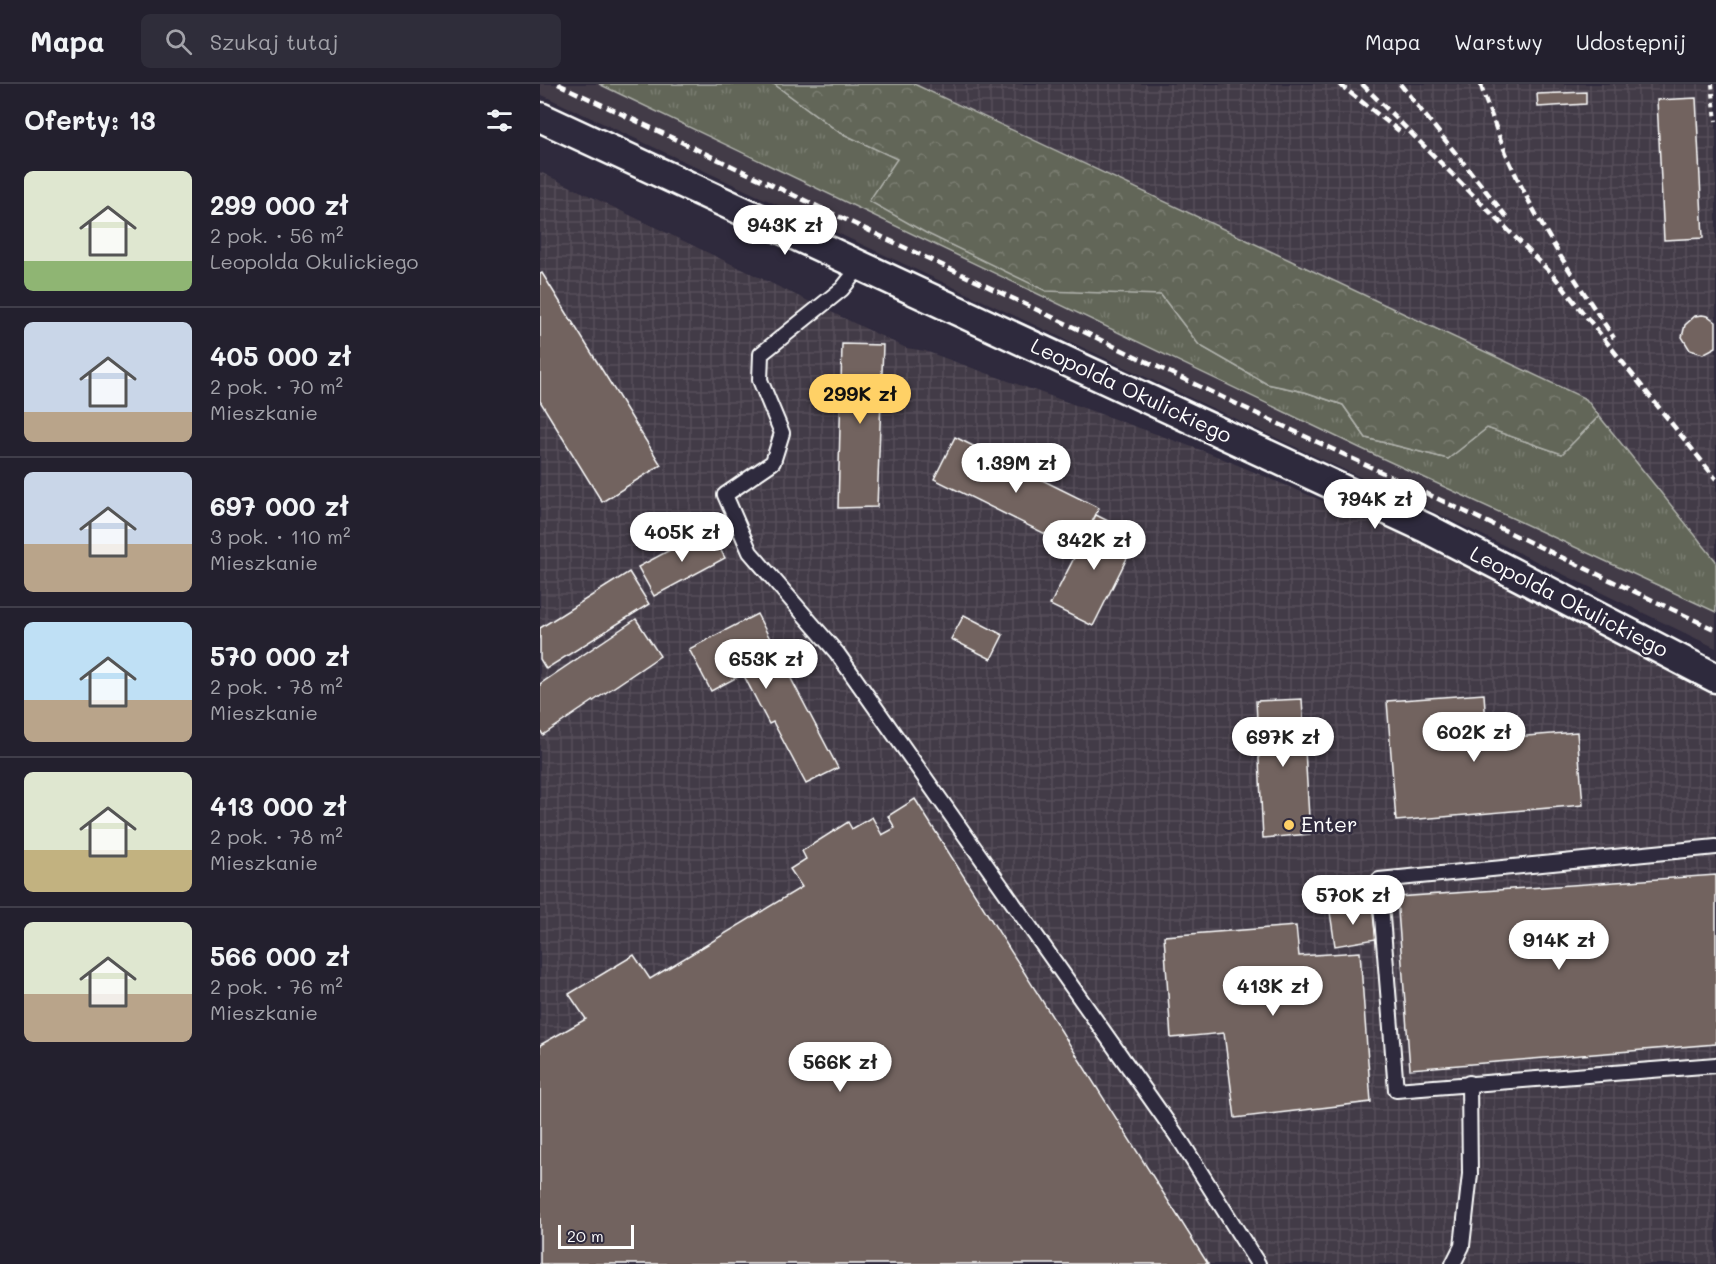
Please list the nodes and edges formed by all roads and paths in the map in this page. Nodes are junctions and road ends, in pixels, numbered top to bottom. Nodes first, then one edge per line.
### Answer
1 (1712, 84) edge
2 (540, 117) edge
3 (1716, 121) edge
4 (861, 266) junction
5 (1716, 678) edge
6 (1716, 847) edge
7 (1716, 1065) edge
8 (1469, 1083) junction
9 (1258, 1264) edge
10 (1453, 1264) edge

1 - 3 path
2 - 4 street, Leopolda Okulickiego
4 - 5 street, Leopolda Okulickiego
4 - 9 lane
6 - 8 lane
7 - 8 lane
8 - 10 lane

